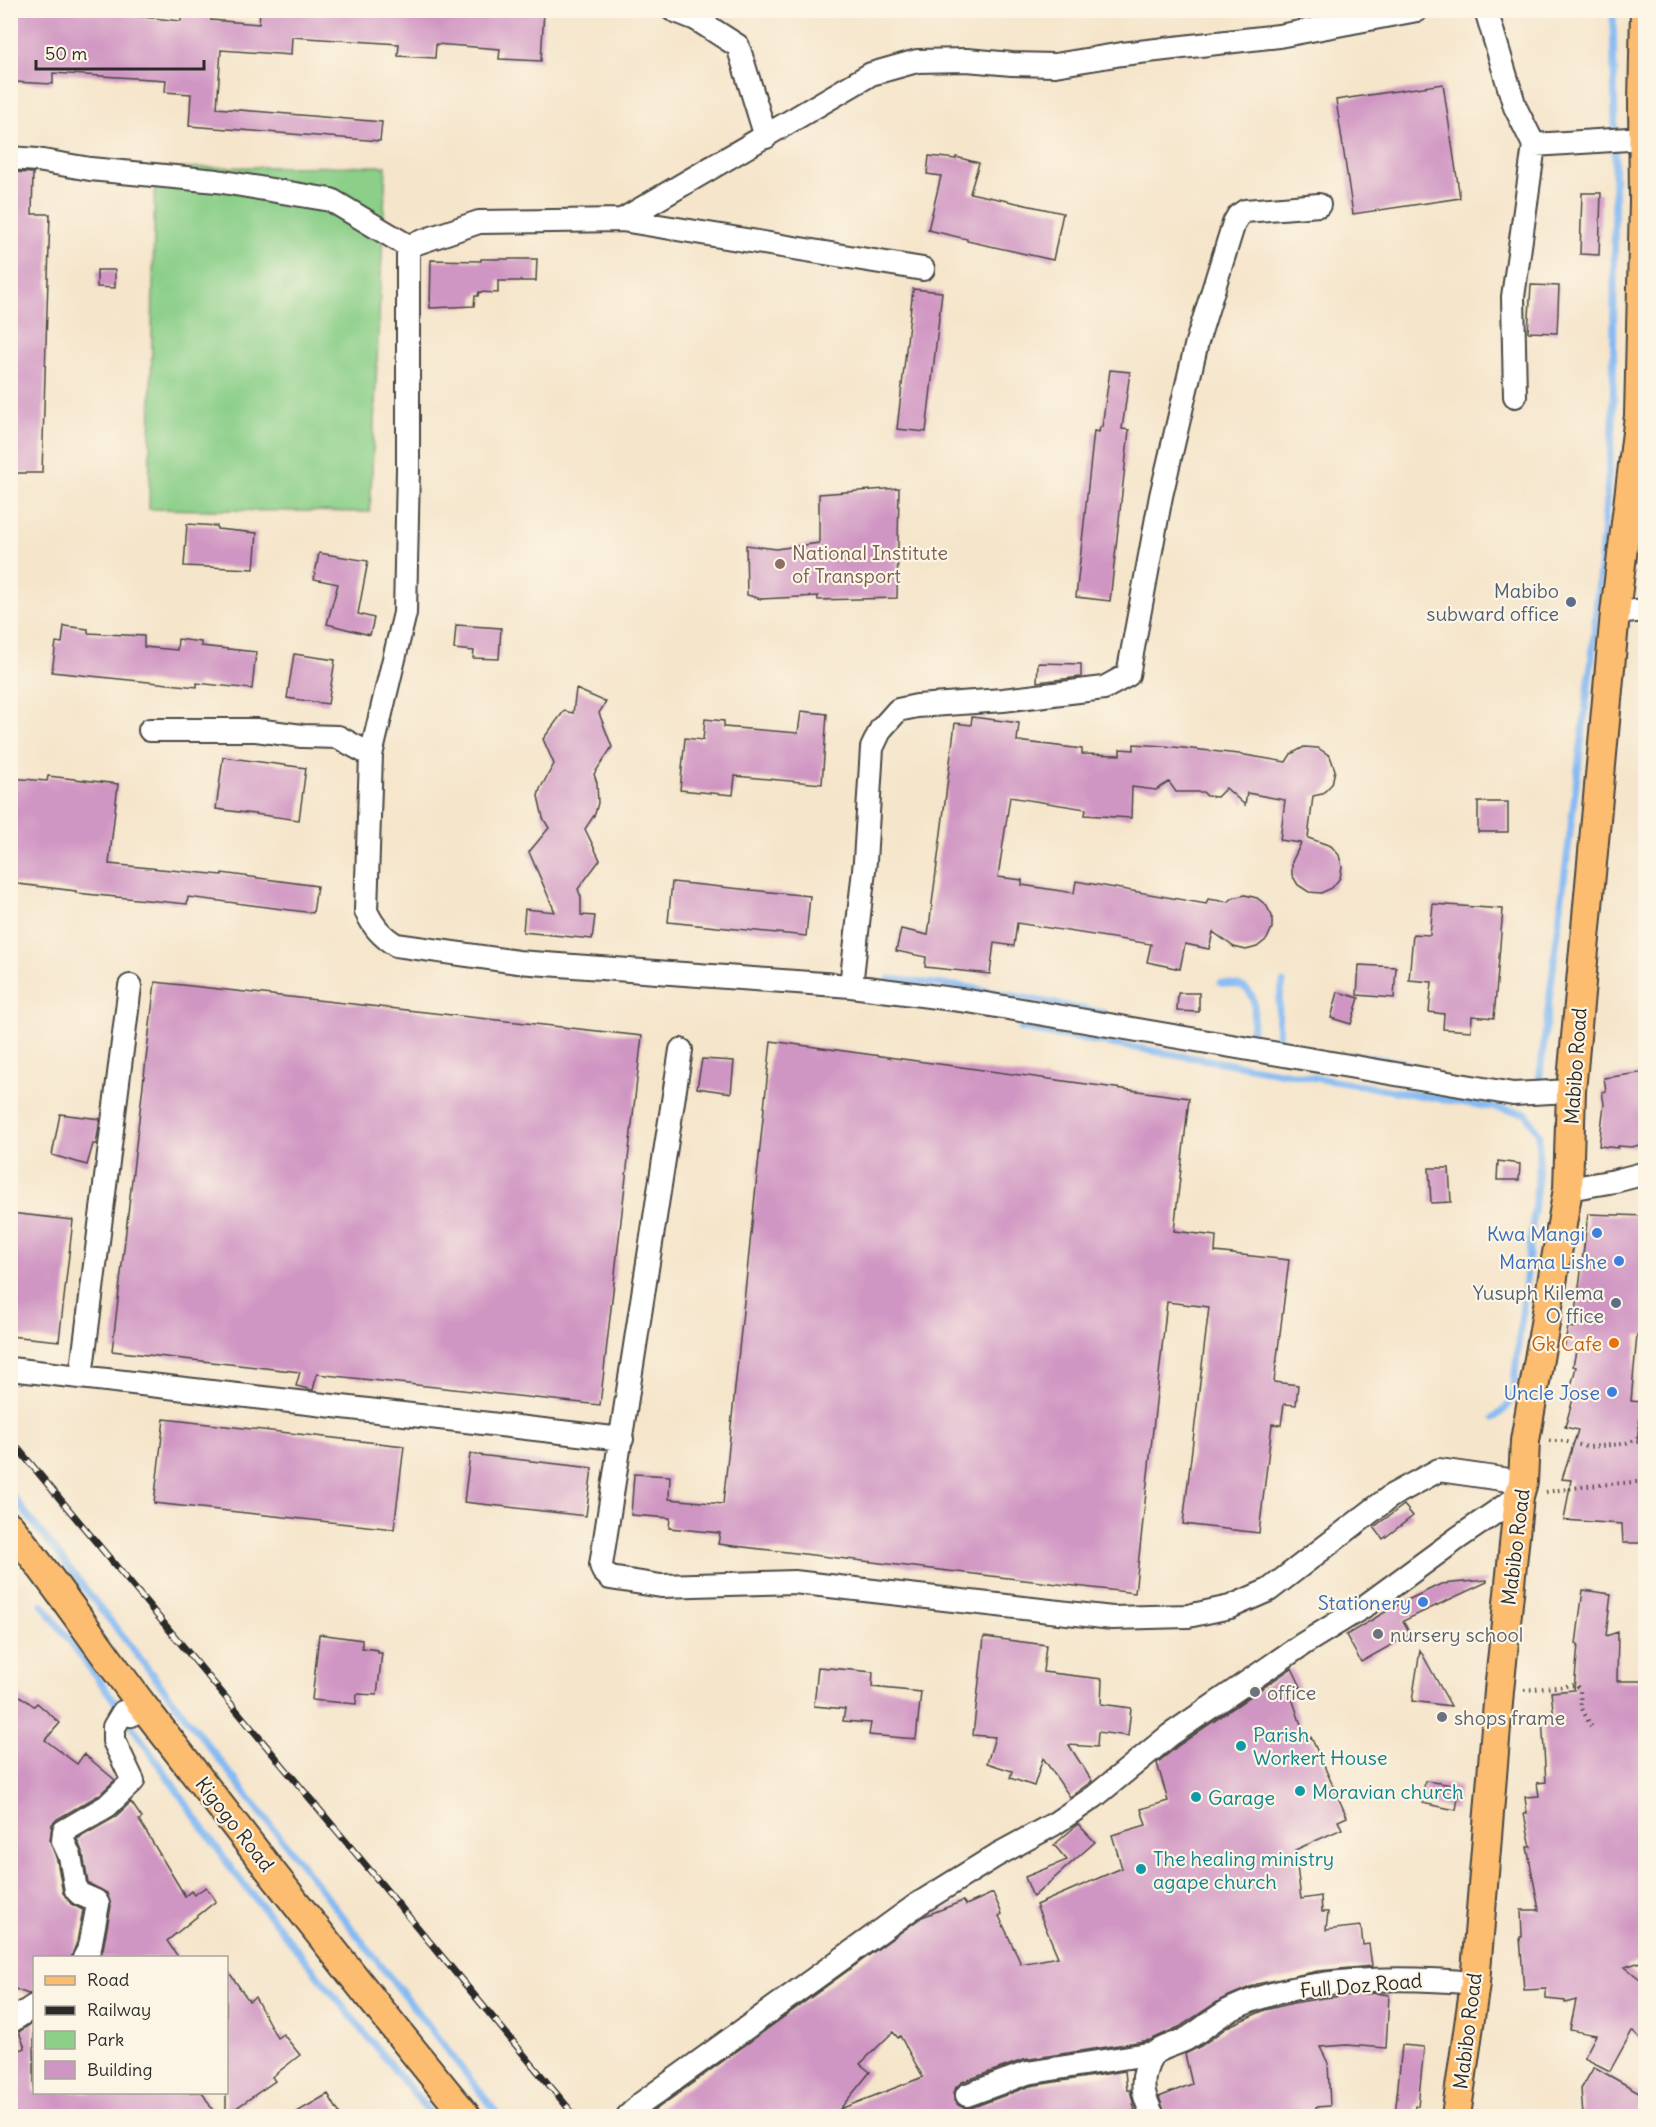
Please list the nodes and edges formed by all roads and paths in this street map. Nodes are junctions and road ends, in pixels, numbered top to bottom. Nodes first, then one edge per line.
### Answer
1 (673, 10) edge
2 (1417, 10) edge
3 (1486, 10) edge
4 (1645, 10) edge
5 (766, 137) junction
6 (1644, 138) edge
7 (1534, 145) junction
8 (10, 158) edge
9 (1645, 201) edge
10 (1319, 205) dead end
11 (622, 220) junction
12 (408, 246) junction
13 (923, 269) dead end
14 (1515, 396) dead end
15 (1646, 610) edge
16 (1615, 613) junction
17 (150, 730) dead end
18 (371, 755) junction
19 (130, 986) dead end
20 (851, 986) junction
21 (681, 1050) dead end
22 (1571, 1091) junction
23 (1646, 1173) edge
24 (1568, 1189) junction
25 (10, 1369) edge
26 (81, 1377) junction
27 (1642, 1388) dead end
28 (1646, 1416) edge
29 (1646, 1423) edge
30 (622, 1439) junction
31 (1526, 1441) junction
32 (1646, 1481) edge
33 (1521, 1489) junction
34 (10, 1527) edge
35 (1499, 1691) junction
36 (142, 1704) junction
37 (1593, 1730) dead end
38 (85, 1956) edge
39 (1474, 1983) junction
40 (33, 2007) edge
41 (10, 2022) edge
42 (1154, 2053) junction
43 (967, 2095) dead end
44 (466, 2116) edge
45 (628, 2116) edge
46 (1153, 2116) edge
47 (1456, 2116) edge

1 - 5 street
2 - 5 street
3 - 7 street
4 - 6 main road, Mabibo Road
5 - 11 street
6 - 7 street
6 - 9 main road, Mabibo Road
7 - 14 street
8 - 12 street
9 - 16 main road, Mabibo Road
10 - 20 street
11 - 12 street
11 - 13 street
12 - 18 street
15 - 16 street
16 - 22 main road, Mabibo Road
17 - 18 street
18 - 20 street
19 - 26 street
20 - 22 street
21 - 30 street
22 - 24 main road, Mabibo Road
23 - 24 street
24 - 31 main road, Mabibo Road
25 - 26 street
26 - 30 street
27 - 28 path
29 - 31 path
30 - 33 street
31 - 33 main road, Mabibo Road
32 - 33 path
33 - 35 main road, Mabibo Road
33 - 45 street
34 - 36 main road, Kigogo Road
35 - 37 path
35 - 39 main road, Mabibo Road
36 - 38 street
36 - 44 main road, Kigogo Road
39 - 42 street, Full Doz Road
39 - 47 main road, Mabibo Road
40 - 41 street
42 - 43 street, Full Doz Road
42 - 46 street

